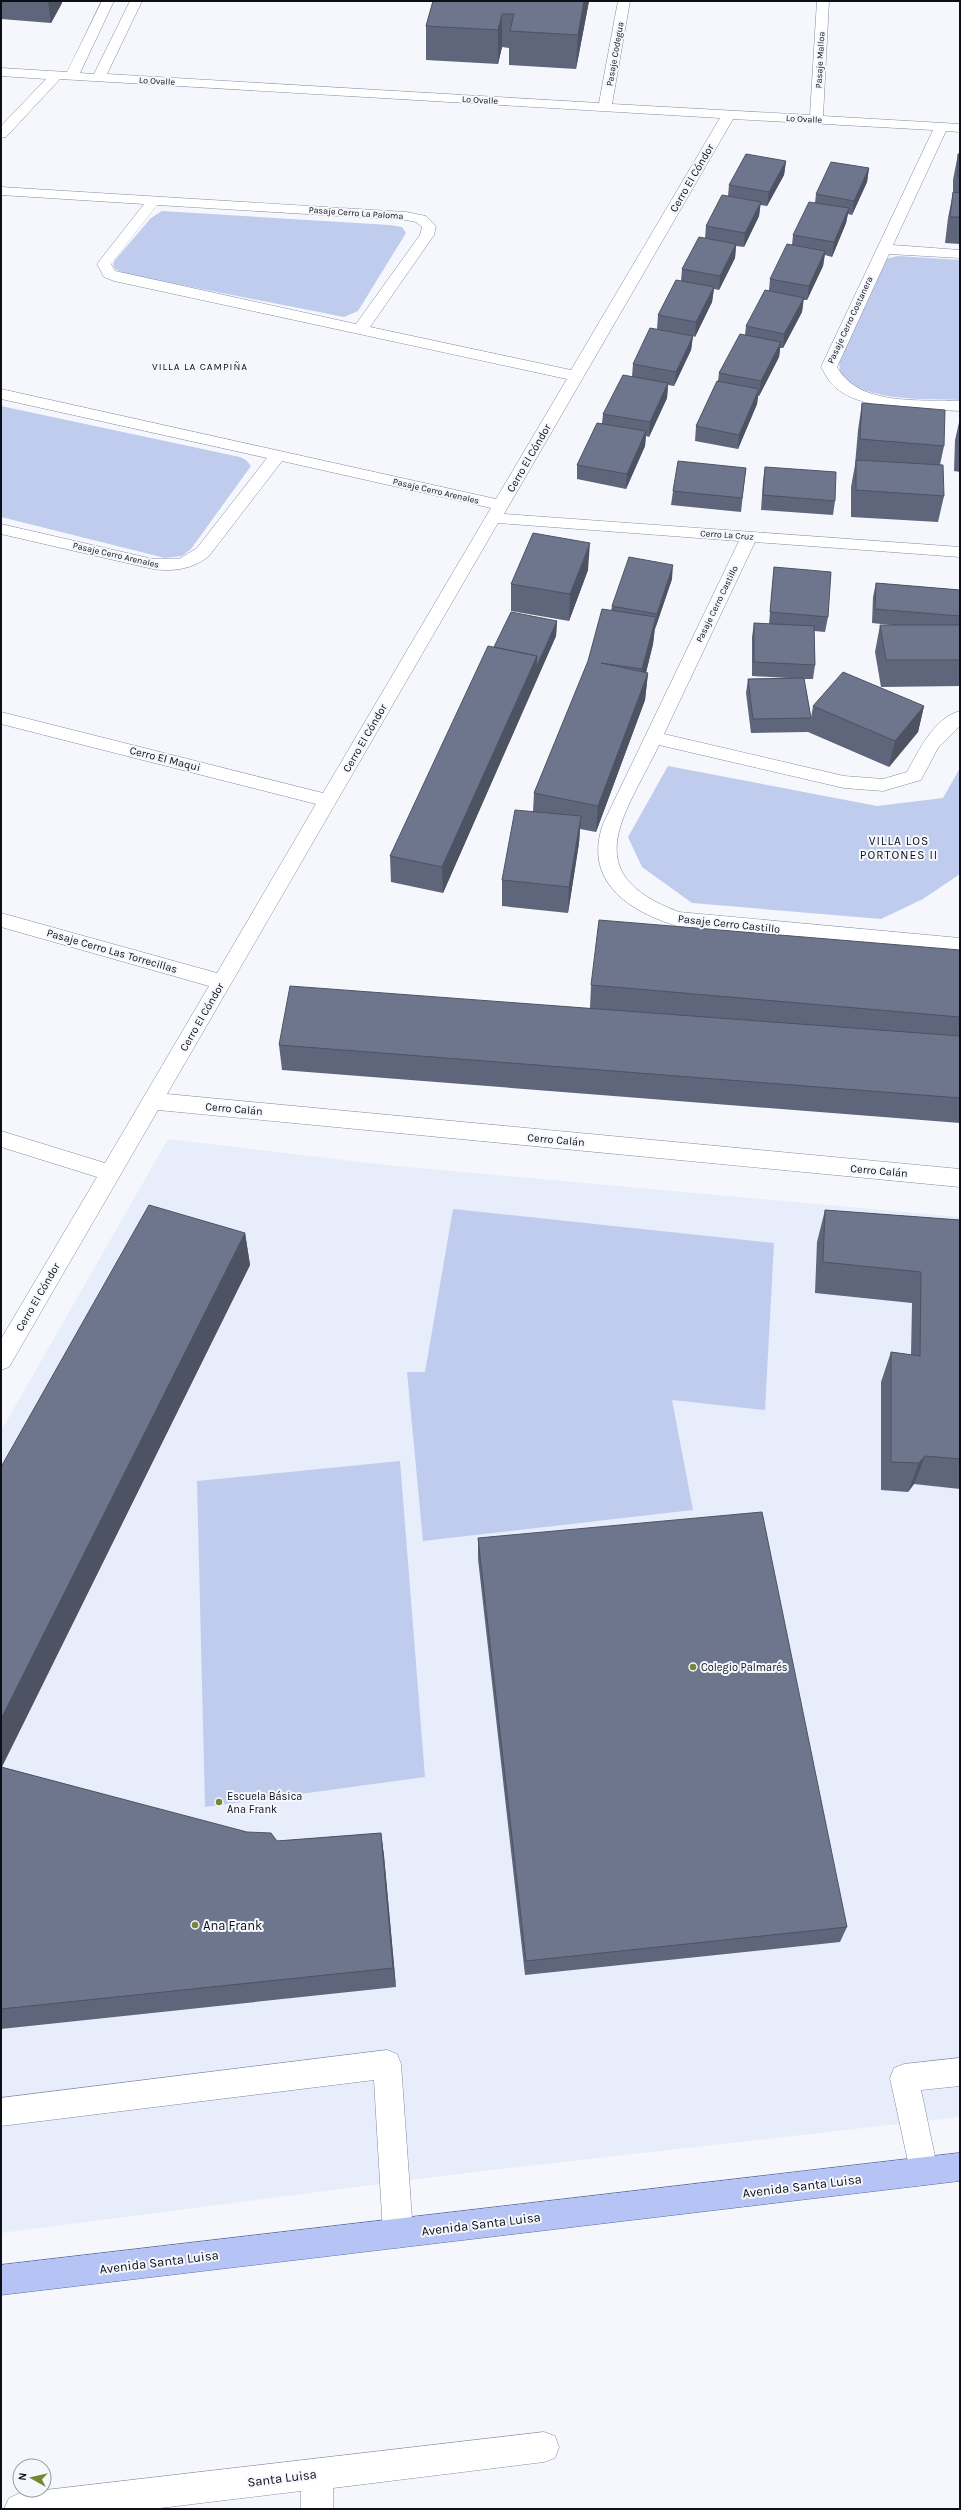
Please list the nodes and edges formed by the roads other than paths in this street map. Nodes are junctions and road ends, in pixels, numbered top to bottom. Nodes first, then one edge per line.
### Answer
1 (108, 1) edge
2 (136, 1) edge
3 (624, 1) edge
4 (823, 1) edge
5 (1, 72) edge
6 (58, 75) junction
7 (72, 76) junction
8 (99, 77) junction
9 (605, 107) junction
10 (729, 114) junction
11 (816, 120) junction
12 (941, 127) junction
13 (960, 128) edge
14 (1, 134) edge
15 (1, 191) edge
16 (154, 200) junction
17 (883, 250) junction
18 (960, 254) edge
19 (360, 330) junction
20 (576, 376) junction
21 (1, 394) edge
22 (960, 406) edge
23 (278, 455) junction
24 (497, 511) junction
25 (1, 529) edge
26 (750, 536) junction
27 (960, 552) edge
28 (960, 717) edge
29 (1, 718) edge
30 (653, 737) junction
31 (329, 801) junction
32 (1, 920) edge
33 (960, 945) edge
34 (223, 982) junction
35 (153, 1102) junction
36 (1, 1139) edge
37 (111, 1173) junction
38 (960, 1178) edge
39 (1, 1360) edge
40 (960, 2072) edge
41 (1, 2112) edge
42 (960, 2167) edge
43 (924, 2171) junction
44 (398, 2233) junction
45 (1, 2280) edge
46 (544, 2447) dead end
47 (318, 2474) junction
48 (20, 2509) edge
49 (317, 2509) edge

1 - 7 street
2 - 8 street
3 - 9 street, Pasaje Codegua
4 - 11 street, Pasaje Malloa
5 - 6 street, Lo Ovalle
6 - 7 street, Lo Ovalle
6 - 14 street
7 - 8 street, Lo Ovalle
8 - 9 street, Lo Ovalle
9 - 10 street, Lo Ovalle
10 - 11 street, Lo Ovalle
10 - 20 street, Cerro El Cóndor
11 - 12 street, Lo Ovalle
12 - 13 street, Lo Ovalle
12 - 17 street, Pasaje Cerro Costanera
15 - 16 street, Pasaje Cerro La Paloma
16 - 19 street
16 - 19 street, Pasaje Cerro La Paloma
17 - 18 street
17 - 22 street, Pasaje Cerro Costanera
19 - 20 street
20 - 24 street, Cerro El Cóndor
21 - 23 street, Pasaje Cerro Arenales
23 - 24 street, Pasaje Cerro Arenales
23 - 25 street, Pasaje Cerro Arenales
24 - 26 street, Cerro La Cruz
24 - 31 street, Cerro El Cóndor
26 - 27 street, Cerro La Cruz
26 - 30 street, Pasaje Cerro Castillo
28 - 30 street
29 - 31 street, Cerro El Maqui
30 - 33 street, Pasaje Cerro Castillo
31 - 34 street, Cerro El Cóndor
32 - 34 street, Pasaje Cerro Las Torrecillas
34 - 35 street, Cerro El Cóndor
35 - 37 street, Cerro El Cóndor
35 - 38 street, Cerro Calán
36 - 37 street
37 - 39 street, Cerro El Cóndor
40 - 43 street
41 - 44 street
42 - 43 main road, Avenida Santa Luisa
43 - 44 main road, Avenida Santa Luisa
44 - 45 main road, Avenida Santa Luisa
46 - 47 street, Santa Luisa
47 - 48 street, Santa Luisa
47 - 49 street

